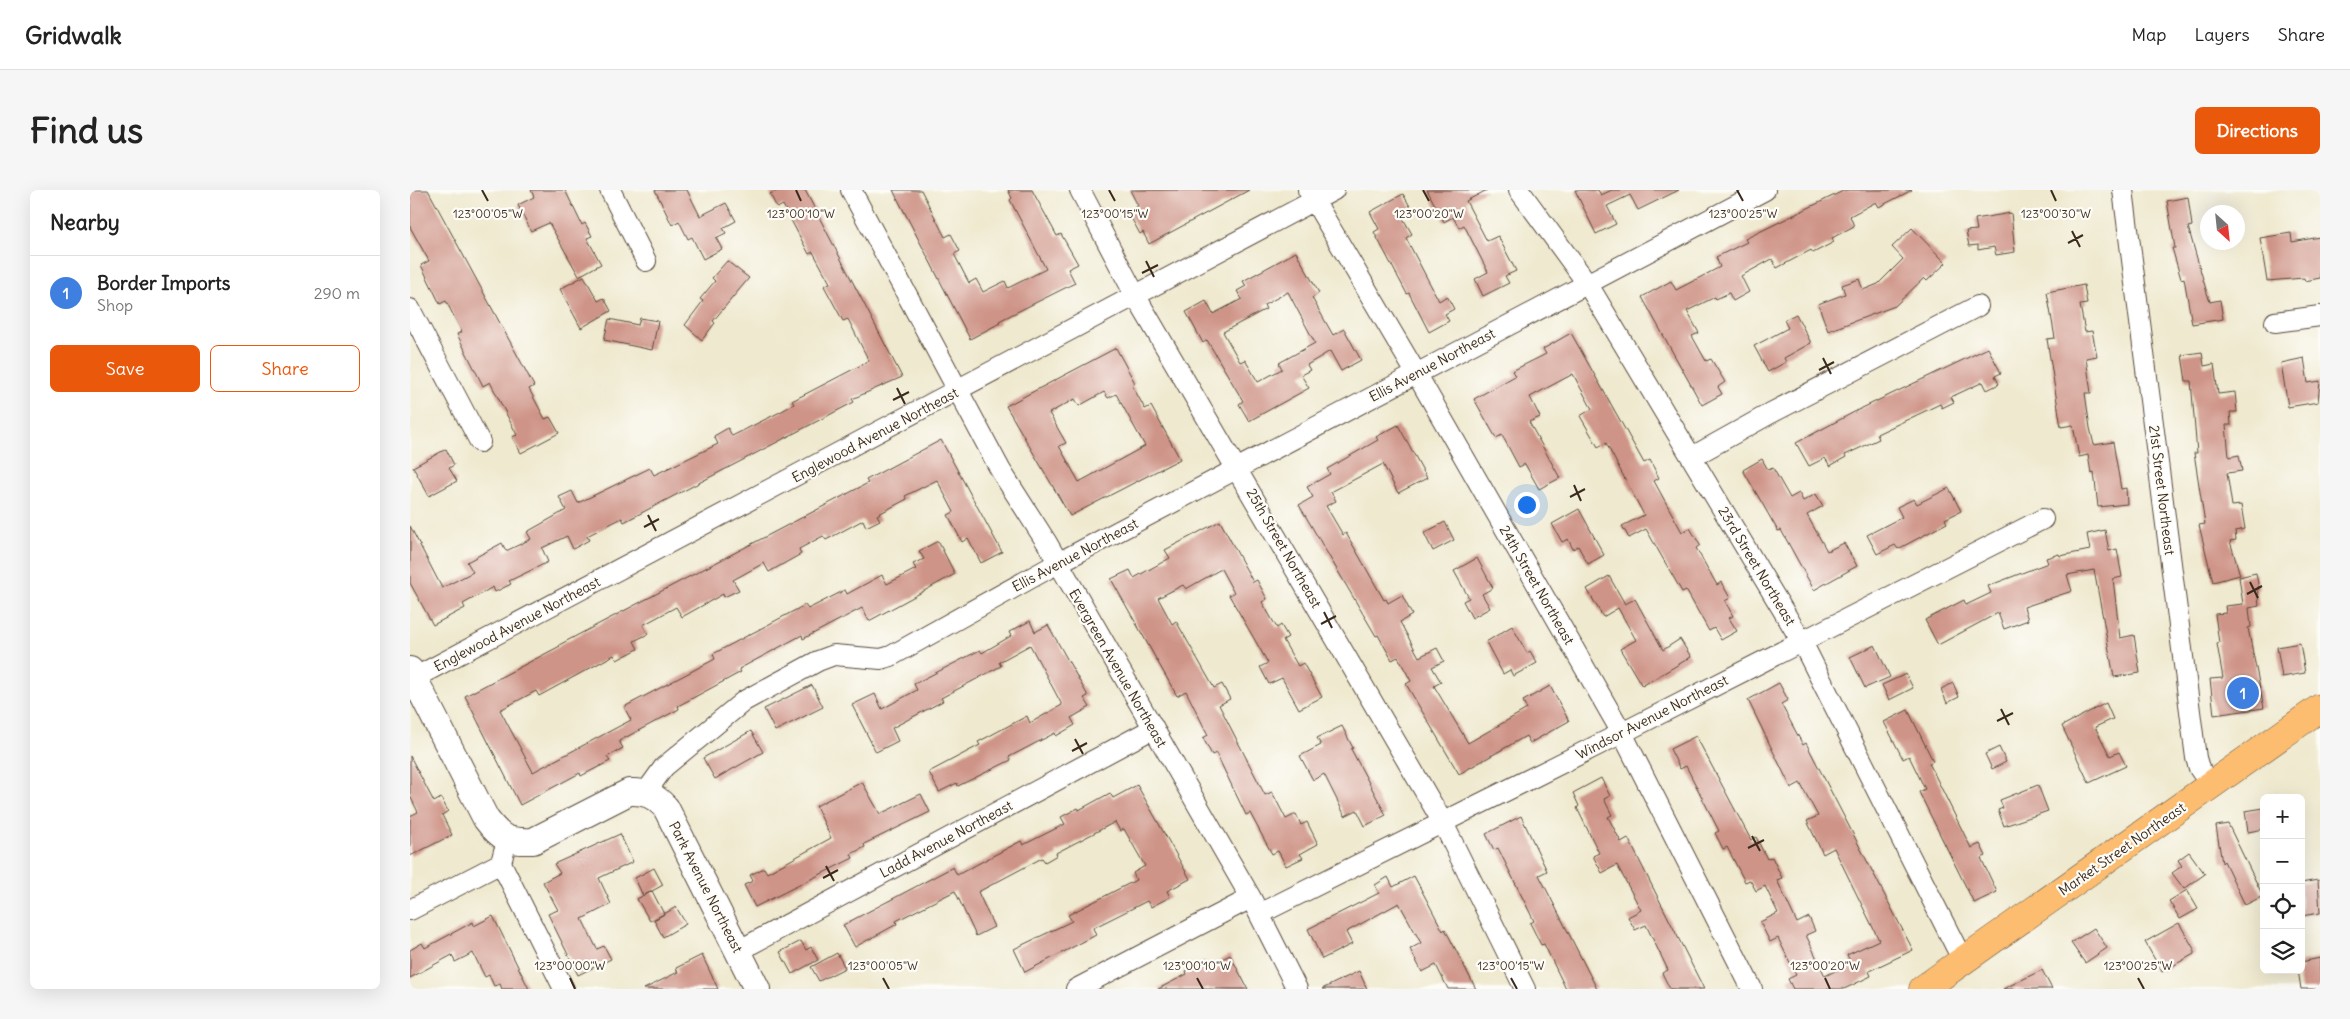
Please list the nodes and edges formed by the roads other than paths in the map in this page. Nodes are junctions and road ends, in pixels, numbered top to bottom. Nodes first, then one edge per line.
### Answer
1 (610, 190) edge
2 (851, 190) edge
3 (1080, 190) edge
4 (1334, 190) edge
5 (1519, 190) edge
6 (1765, 190) edge
7 (2123, 190) edge
8 (1311, 196) edge
9 (646, 261) dead end
10 (1587, 283) junction
11 (1135, 294) junction
12 (1978, 306) dead end
13 (410, 309) edge
14 (2320, 316) edge
15 (2275, 322) dead end
16 (1416, 373) junction
17 (957, 392) junction
18 (480, 442) dead end
19 (1692, 457) junction
20 (1238, 468) junction
21 (2043, 518) dead end
22 (1058, 563) junction
23 (1802, 642) junction
24 (412, 674) edge
25 (2320, 708) edge
26 (1154, 728) junction
27 (1622, 733) junction
28 (2212, 787) junction
29 (646, 792) junction
30 (1442, 821) junction
31 (504, 851) junction
32 (1255, 906) junction
33 (410, 910) edge
34 (738, 951) junction
35 (1963, 961) junction
36 (564, 989) edge
37 (757, 989) edge
38 (1076, 989) edge
39 (1297, 989) edge
40 (1525, 989) edge
41 (1752, 989) edge
42 (1923, 989) edge

1 - 9 street
2 - 17 street, Evergreen Avenue Northeast
3 - 11 street, 25th Street Northeast
4 - 8 street, Englewood Avenue Northeast
5 - 10 street, 23rd Street Northeast
6 - 10 street, Ellis Avenue Northeast
7 - 28 street, 21st Street Northeast
8 - 11 street, Englewood Avenue Northeast
8 - 16 street, 24th Street Northeast
10 - 16 street, Ellis Avenue Northeast
10 - 19 street, 23rd Street Northeast
11 - 17 street, Englewood Avenue Northeast
11 - 20 street, 25th Street Northeast
12 - 19 street
13 - 18 street
14 - 15 street
16 - 20 street, Ellis Avenue Northeast
16 - 27 street, 24th Street Northeast
17 - 22 street, Evergreen Avenue Northeast
17 - 24 street, Englewood Avenue Northeast
19 - 23 street, 23rd Street Northeast
20 - 22 street, Ellis Avenue Northeast
20 - 30 street, 25th Street Northeast
21 - 23 street, Windsor Avenue Northeast
22 - 26 street, Evergreen Avenue Northeast
22 - 29 street, Ellis Avenue Northeast
23 - 27 street, Windsor Avenue Northeast
23 - 35 street, 23rd Street Northeast
24 - 31 street
25 - 28 main road, Market Street Northeast
26 - 32 street, Evergreen Avenue Northeast
26 - 34 street, Ladd Avenue Northeast
27 - 30 street, Windsor Avenue Northeast
27 - 41 street, 24th Street Northeast
28 - 35 main road, Market Street Northeast
29 - 31 street
29 - 34 street, Park Avenue Northeast
30 - 32 street, Windsor Avenue Northeast
30 - 40 street, 25th Street Northeast
31 - 33 street
31 - 36 street
32 - 38 street, Windsor Avenue Northeast
32 - 39 street, Evergreen Avenue Northeast
34 - 37 street, Park Avenue Northeast
35 - 42 main road, Market Street Northeast

